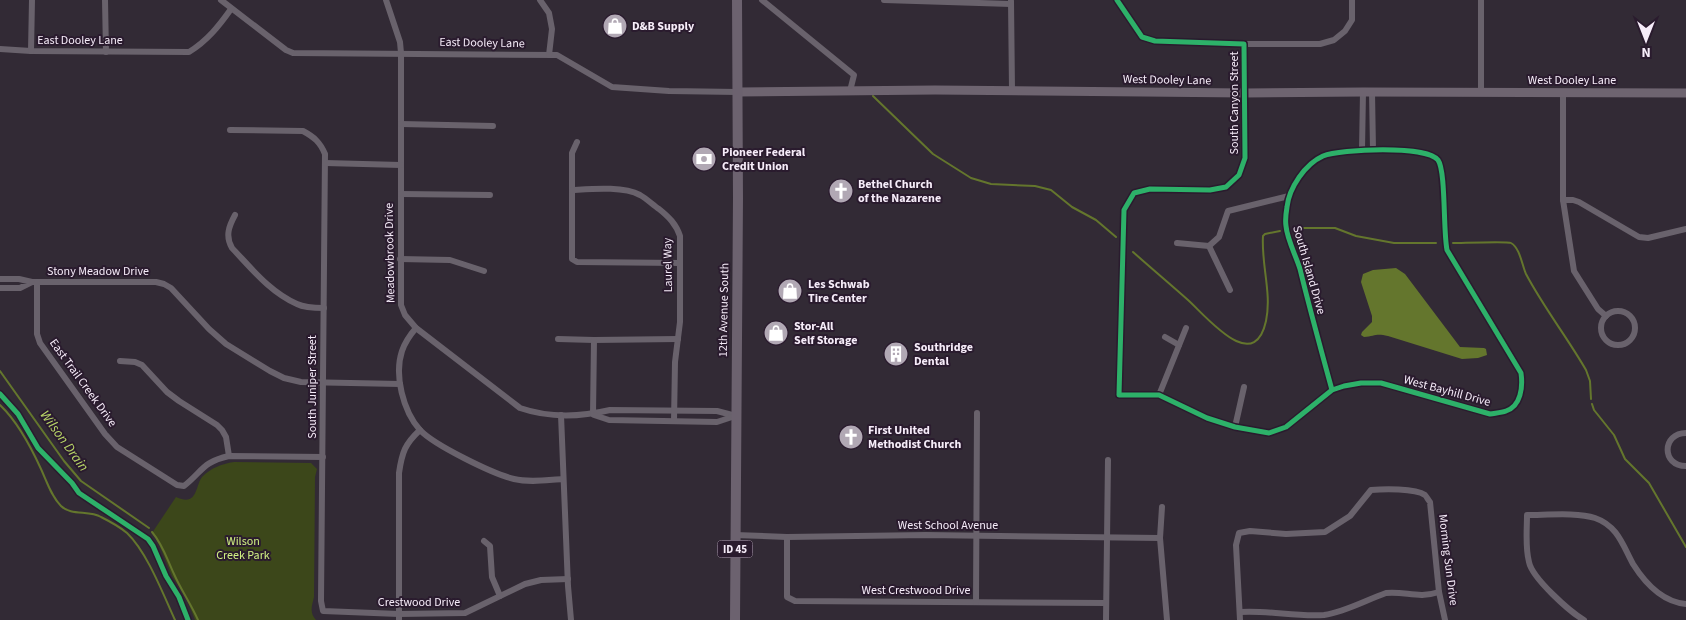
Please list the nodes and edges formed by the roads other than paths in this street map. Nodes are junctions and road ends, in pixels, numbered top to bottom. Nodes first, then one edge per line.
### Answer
1 (32, 0) edge
2 (105, 0) edge
3 (221, 0) edge
4 (386, 0) edge
5 (540, 0) edge
6 (737, 0) edge
7 (762, 0) edge
8 (884, 0) edge
9 (1117, 0) edge
10 (1352, 0) edge
11 (1481, 0) edge
12 (954, 2) edge
13 (1011, 2) edge
14 (232, 9) junction
15 (1244, 44) junction
16 (0, 50) edge
17 (31, 51) junction
18 (106, 52) junction
19 (401, 53) junction
20 (549, 55) junction
21 (1012, 90) junction
22 (850, 91) junction
23 (738, 92) junction
24 (1368, 92) junction
25 (1481, 92) junction
26 (1244, 93) junction
27 (1563, 93) junction
28 (1686, 93) edge
29 (401, 124) junction
30 (492, 126) dead end
31 (230, 130) dead end
32 (578, 142) dead end
33 (1362, 150) junction
34 (1373, 150) junction
35 (325, 163) junction
36 (401, 165) junction
37 (572, 190) junction
38 (400, 194) junction
39 (490, 194) dead end
40 (1289, 196) junction
41 (1563, 200) junction
42 (235, 214) dead end
43 (1686, 229) edge
44 (1177, 243) dead end
45 (1209, 246) junction
46 (400, 259) junction
47 (680, 263) junction
48 (484, 271) dead end
49 (0, 279) edge
50 (34, 282) junction
51 (0, 288) edge
52 (1230, 290) dead end
53 (324, 308) junction
54 (1606, 316) junction
55 (416, 328) junction
56 (1186, 328) dead end
57 (1165, 337) dead end
58 (558, 339) dead end
59 (678, 339) junction
60 (594, 340) junction
61 (1179, 345) junction
62 (120, 361) dead end
63 (324, 383) junction
64 (400, 384) junction
65 (1244, 387) dead end
66 (1332, 390) junction
67 (1119, 394) joint
68 (1159, 395) junction
69 (674, 411) junction
70 (977, 412) dead end
71 (593, 414) junction
72 (561, 416) junction
73 (736, 416) junction
74 (674, 421) junction
75 (1235, 427) junction
76 (420, 430) junction
77 (1686, 433) edge
78 (228, 456) junction
79 (323, 457) junction
80 (1108, 460) dead end
81 (1686, 466) edge
82 (564, 479) junction
83 (1162, 507) dead end
84 (735, 535) junction
85 (976, 536) junction
86 (787, 538) junction
87 (1106, 538) junction
88 (1160, 538) junction
89 (484, 541) dead end
90 (568, 579) junction
91 (1439, 592) junction
92 (500, 596) junction
93 (976, 602) junction
94 (1106, 603) junction
95 (1686, 604) edge
96 (323, 611) joint
97 (1240, 612) junction
98 (399, 617) edge
99 (571, 620) edge
100 (735, 620) edge
101 (1106, 620) edge
102 (1167, 620) edge
103 (1240, 620) edge
104 (1445, 620) edge
105 (1584, 620) edge

1 - 17 street
2 - 18 street
3 - 14 street, East Dooley Lane
4 - 19 street, Meadowbrook Drive
5 - 20 street
6 - 23 main road, 12th Avenue South / ID 45
7 - 22 street
8 - 12 street
9 - 15 street, South Canyon Street
10 - 15 street
11 - 25 street
12 - 13 street
13 - 21 street
14 - 18 street, East Dooley Lane
14 - 19 street, East Dooley Lane
15 - 26 street, South Canyon Street
16 - 17 street, East Dooley Lane
17 - 18 street, East Dooley Lane
19 - 20 street, East Dooley Lane
19 - 29 street, Meadowbrook Drive
20 - 23 street, East Dooley Lane
21 - 22 street, West Dooley Lane
21 - 26 street, West Dooley Lane
22 - 23 street, West Dooley Lane
23 - 73 main road, 12th Avenue South / ID 45
24 - 25 street, West Dooley Lane
24 - 26 street, West Dooley Lane
24 - 33 street
24 - 34 street
25 - 27 street, West Dooley Lane
26 - 67 street, South Canyon Street
27 - 28 street, West Dooley Lane
27 - 41 street
29 - 30 street
29 - 36 street, Meadowbrook Drive
31 - 35 street, South Juniper Street
32 - 37 street
33 - 34 street, South Island Drive
33 - 40 street, South Island Drive
34 - 66 street, West Bayhill Drive
35 - 36 street
35 - 53 street, South Juniper Street
36 - 38 street, Meadowbrook Drive
37 - 47 street, Laurel Way
37 - 47 street
38 - 39 street
38 - 46 street, Meadowbrook Drive
40 - 45 street
40 - 66 street, South Island Drive
41 - 43 street
41 - 54 street
42 - 53 street
44 - 45 street
45 - 52 street
46 - 48 street
46 - 55 street, Meadowbrook Drive
47 - 59 street, Laurel Way
49 - 50 street, Stony Meadow Drive
50 - 51 street, Stony Meadow Drive
50 - 63 street, Stony Meadow Drive
50 - 78 street, East Trail Creek Drive
53 - 63 street, South Juniper Street
54 - 54 street
55 - 64 street
55 - 72 street, Meadowbrook Drive
56 - 61 street
57 - 61 street
58 - 60 street
59 - 60 street
59 - 69 street, Laurel Way
60 - 71 street
61 - 68 street
62 - 78 street
63 - 64 street, Stony Meadow Drive
63 - 79 street, South Juniper Street
64 - 76 street
65 - 75 street
66 - 75 street, West Bayhill Drive
67 - 68 street, West Bayhill Drive
68 - 75 street, West Bayhill Drive
69 - 71 street, Meadowbrook Drive
69 - 73 street, Meadowbrook Drive
69 - 74 street, Laurel Way
70 - 85 street
71 - 72 street, Meadowbrook Drive
71 - 74 street, Meadowbrook Drive
72 - 82 street
73 - 74 street, Meadowbrook Drive
73 - 84 main road, 12th Avenue South / ID 45
76 - 82 street
76 - 98 street
77 - 81 street
78 - 79 street, East Trail Creek Drive
79 - 96 street, South Juniper Street
80 - 87 street
82 - 90 street
83 - 88 street
84 - 86 street, West School Avenue
84 - 100 main road, 12th Avenue South / ID 45
85 - 86 street, West School Avenue
85 - 87 street, West School Avenue
85 - 93 street
86 - 93 street, West Crestwood Drive
87 - 88 street, West School Avenue
87 - 94 street
88 - 102 street
89 - 92 street
90 - 92 street, Crestwood Drive
90 - 99 street
91 - 97 street
91 - 97 street, Morning Sun Drive
91 - 104 street, Morning Sun Drive
92 - 98 street, Crestwood Drive
93 - 94 street, West Crestwood Drive
94 - 101 street
95 - 105 street
96 - 98 street, Crestwood Drive
97 - 103 street, Morning Sun Drive

